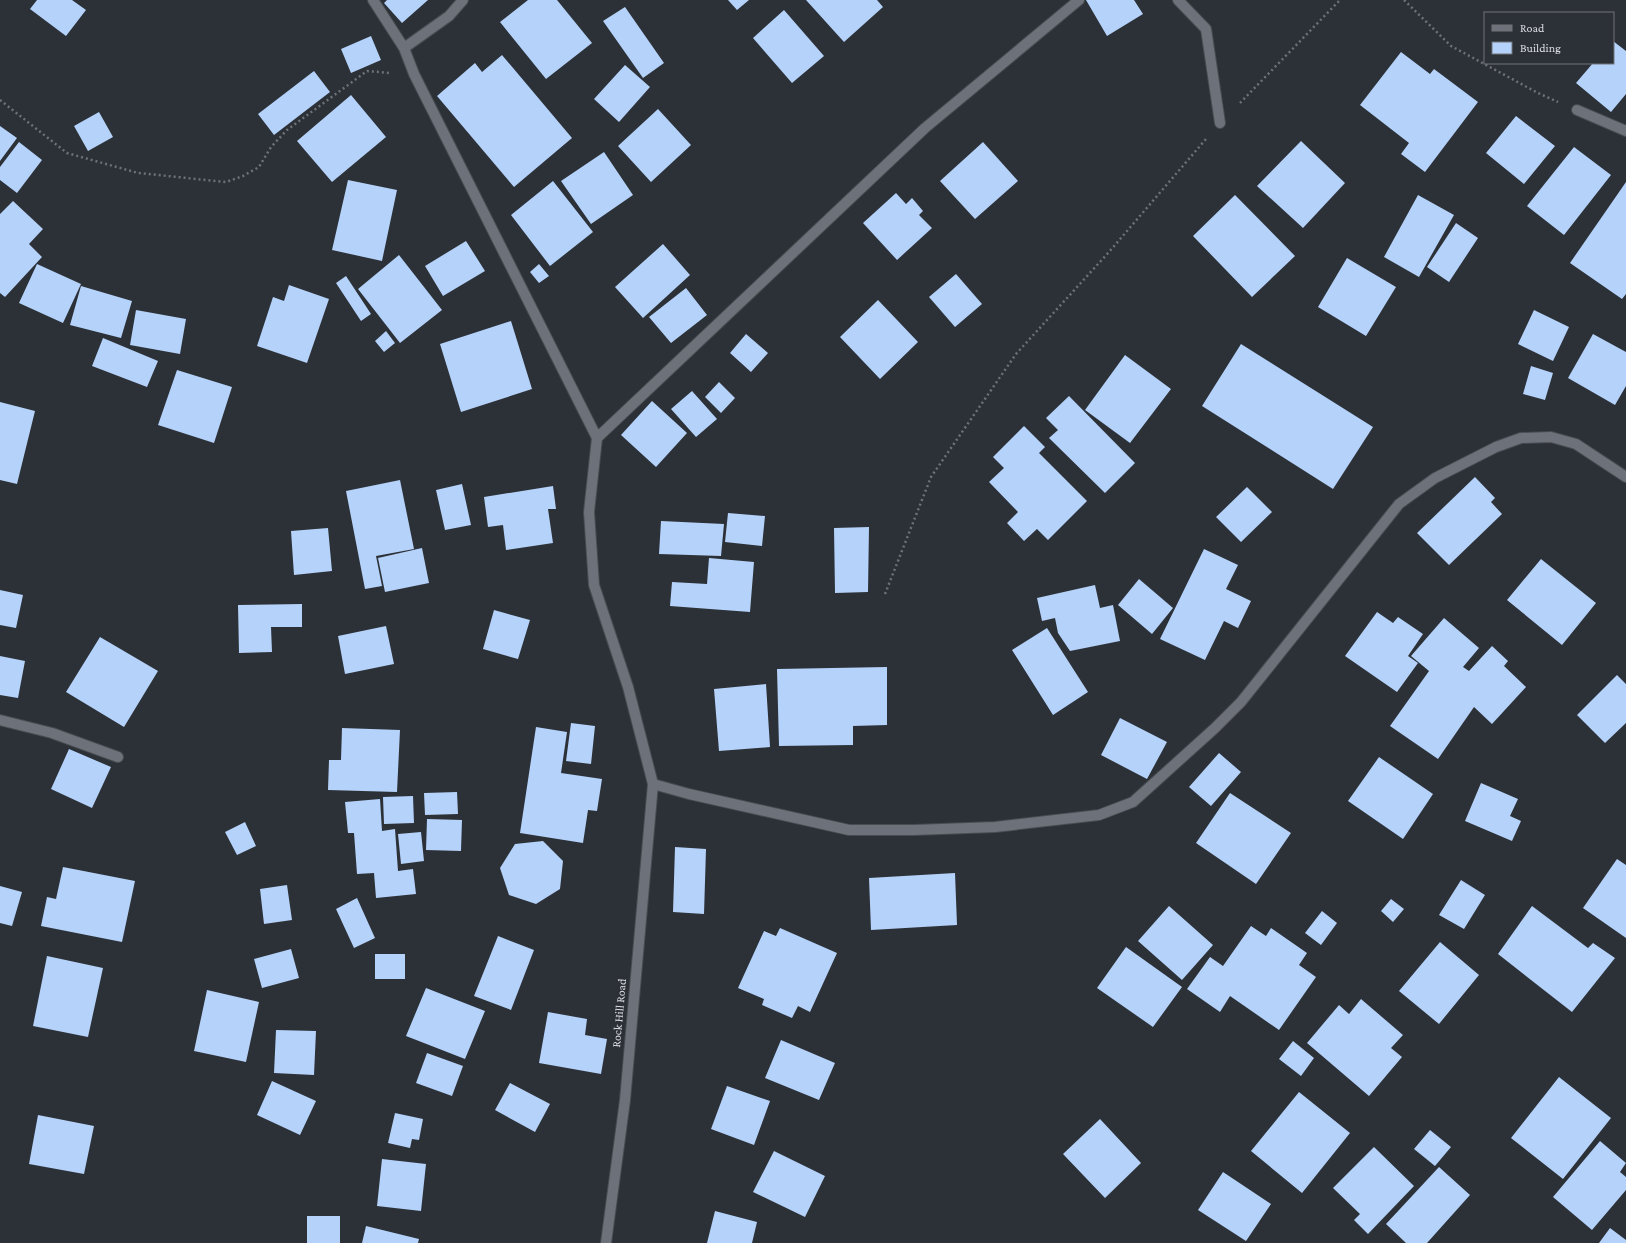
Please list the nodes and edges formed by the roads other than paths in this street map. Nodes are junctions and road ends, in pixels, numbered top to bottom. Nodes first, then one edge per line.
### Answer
1 (373, 0) edge
2 (463, 0) edge
3 (1079, 0) edge
4 (1178, 0) edge
5 (404, 48) junction
6 (1577, 110) road end
7 (1220, 123) road end
8 (1626, 131) edge
9 (596, 438) junction
10 (1626, 477) edge
11 (0, 720) edge
12 (118, 756) dead end
13 (652, 784) junction
14 (606, 1243) edge

1 - 5 street
2 - 5 street
3 - 9 street
4 - 7 street
5 - 9 street
6 - 8 street
9 - 13 street, Rock Hill Road
10 - 13 street
11 - 12 street
13 - 14 street, Rock Hill Road

